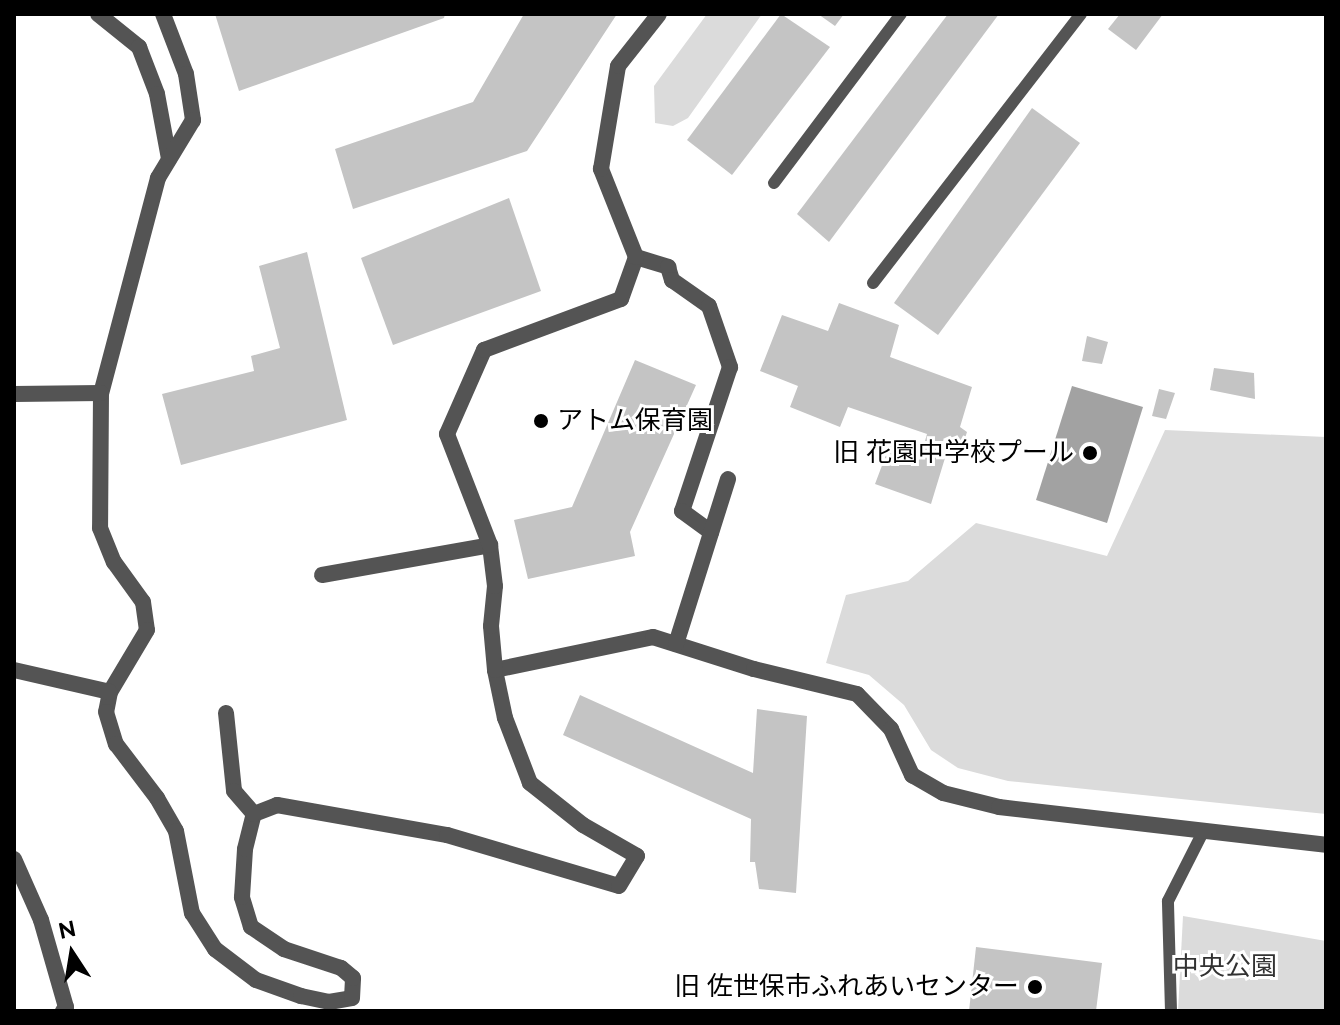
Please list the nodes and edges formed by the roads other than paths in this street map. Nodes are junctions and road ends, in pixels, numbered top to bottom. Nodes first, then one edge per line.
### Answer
1 (98, 14) edge
2 (163, 14) edge
3 (659, 14) edge
4 (901, 14) edge
5 (1081, 14) edge
6 (169, 159) junction
7 (774, 183) dead end
8 (636, 257) junction
9 (873, 283) dead end
10 (101, 393) junction
11 (14, 394) edge
12 (728, 479) dead end
13 (711, 532) junction
14 (490, 545) junction
15 (322, 575) dead end
16 (676, 644) junction
17 (14, 670) edge
18 (495, 670) junction
19 (110, 692) junction
20 (226, 713) dead end
21 (254, 814) junction
22 (1203, 832) junction
23 (1326, 845) edge
24 (14, 859) edge
25 (330, 1006) edge
26 (63, 1011) edge
27 (1171, 1011) edge

1 - 6 street
2 - 6 street
3 - 8 street
4 - 7 lane
5 - 9 lane
6 - 10 street
8 - 13 street
8 - 14 street
10 - 11 street
10 - 19 street
12 - 13 street
13 - 16 street
14 - 15 street
14 - 18 street
16 - 18 street
16 - 22 street
17 - 19 street
18 - 21 street
19 - 25 street
20 - 21 street
21 - 25 street
22 - 23 street
22 - 27 lane
24 - 26 street

